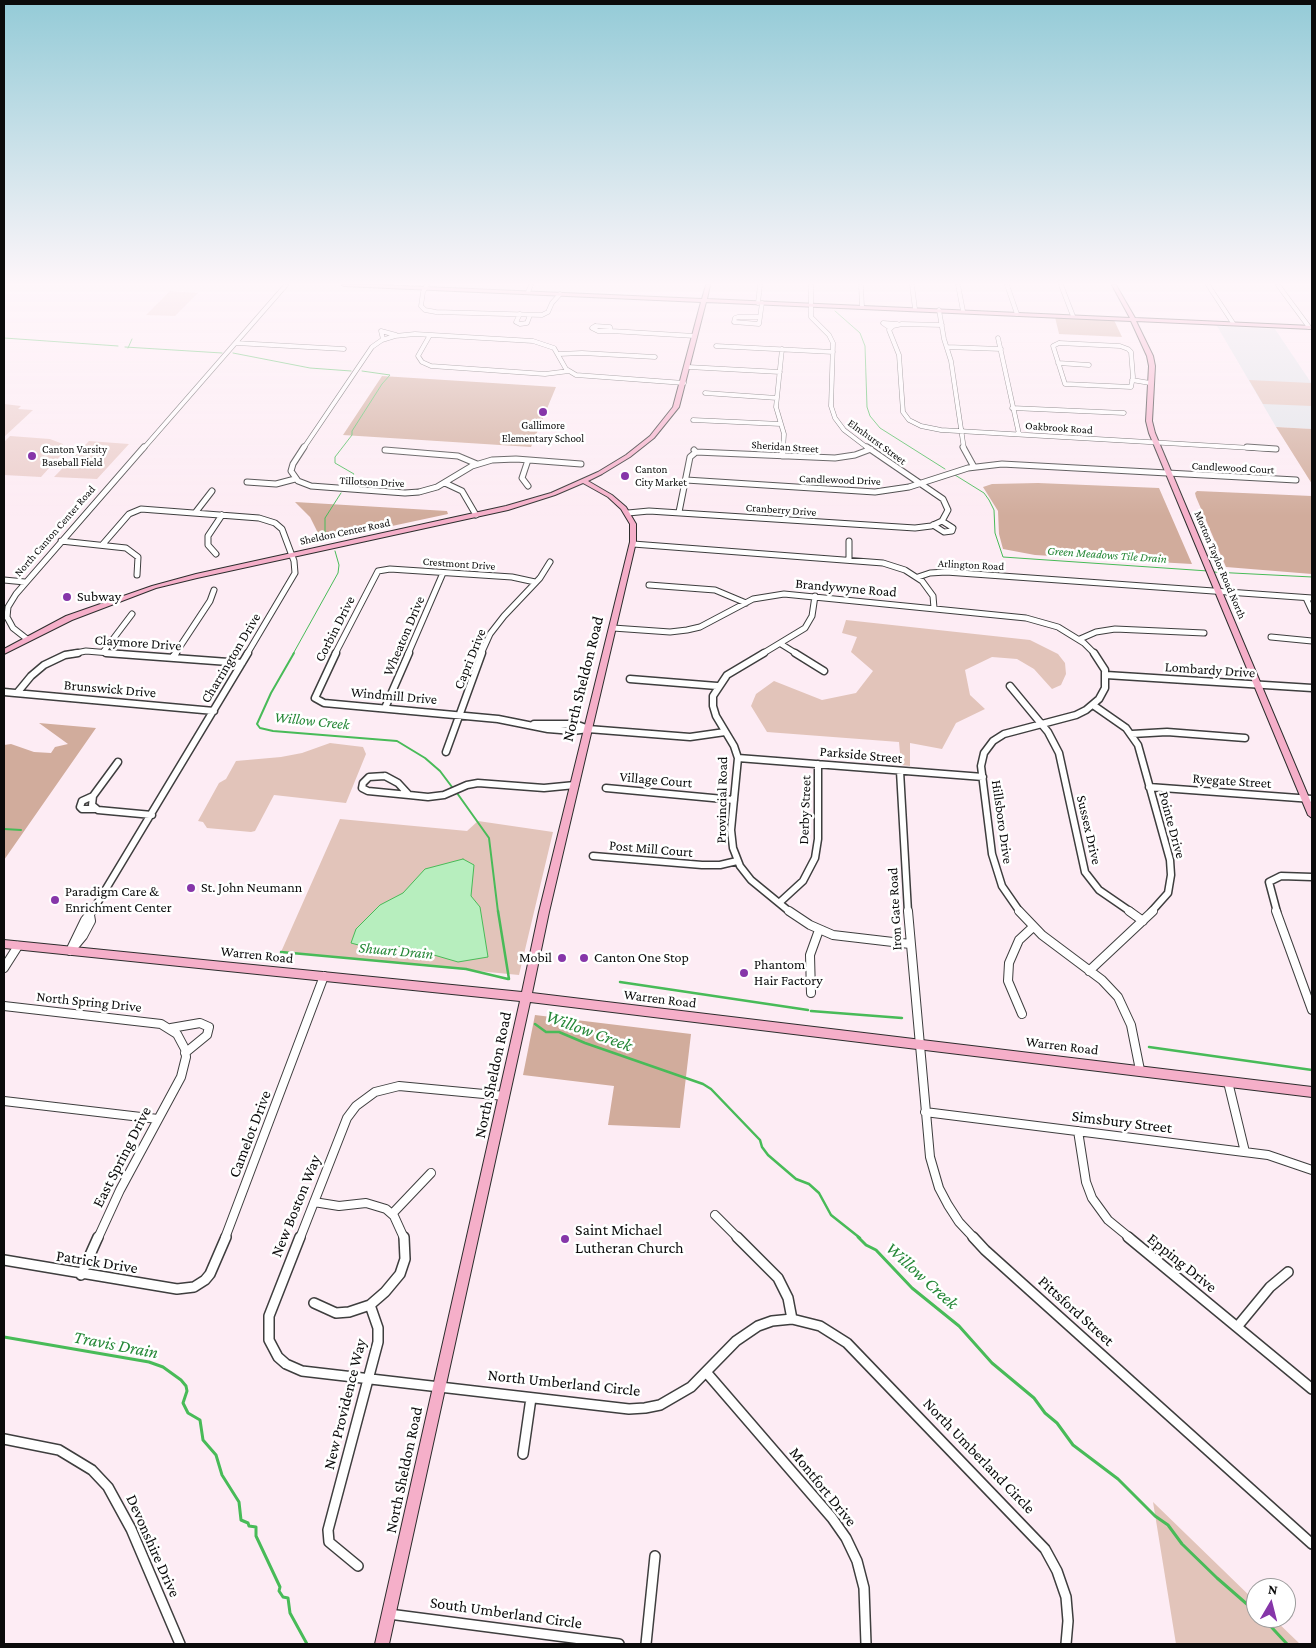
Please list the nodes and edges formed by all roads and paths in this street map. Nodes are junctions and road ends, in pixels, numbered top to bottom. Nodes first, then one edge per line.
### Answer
1 (219, 362) edge
2 (362, 362) edge
3 (422, 362) edge
4 (562, 362) edge
5 (689, 362) edge
6 (781, 362) edge
7 (833, 362) edge
8 (900, 362) edge
9 (951, 362) edge
10 (1003, 362) edge
11 (1131, 362) edge
12 (1150, 362) edge
13 (1058, 363) joint
14 (1089, 365) dead end
15 (688, 367) junction
16 (568, 371) junction
17 (780, 372) junction
18 (1132, 378) junction
19 (1150, 381) junction
20 (684, 383) junction
21 (705, 393) dead end
22 (777, 398) junction
23 (1012, 408) junction
24 (1124, 413) dead end
25 (693, 420) dead end
26 (781, 424) junction
27 (961, 431) junction
28 (1019, 434) junction
29 (1155, 443) junction
30 (1276, 449) dead end
31 (385, 450) dead end
32 (871, 450) junction
33 (782, 456) junction
34 (528, 460) junction
35 (476, 464) junction
36 (581, 464) dead end
37 (974, 467) junction
38 (1169, 473) junction
39 (295, 479) junction
40 (686, 480) junction
41 (1296, 480) dead end
42 (584, 481) junction
43 (247, 482) dead end
44 (445, 483) junction
45 (921, 483) junction
46 (528, 486) dead end
47 (212, 490) dead end
48 (679, 512) junction
49 (194, 513) junction
50 (628, 513) junction
51 (222, 515) junction
52 (476, 515) junction
53 (942, 521) junction
54 (933, 525) junction
55 (61, 541) junction
56 (850, 541) dead end
57 (103, 544) junction
58 (633, 544) junction
59 (216, 554) dead end
60 (291, 555) junction
61 (849, 560) junction
62 (550, 562) dead end
63 (380, 570) joint
64 (1210, 571) joint
65 (443, 573) junction
66 (136, 575) dead end
67 (918, 577) junction
68 (4, 580) edge
69 (25, 582) junction
70 (535, 582) junction
71 (649, 585) dead end
72 (214, 590) dead end
73 (1220, 593) junction
74 (815, 596) junction
75 (1309, 598) edge
76 (746, 602) junction
77 (934, 608) junction
78 (1312, 611) edge
79 (132, 614) dead end
80 (613, 628) junction
81 (1204, 633) dead end
82 (1272, 637) dead end
83 (28, 639) junction
84 (1080, 639) junction
85 (1312, 641) edge
86 (781, 644) junction
87 (104, 651) junction
88 (4, 652) edge
89 (173, 657) junction
90 (242, 663) junction
91 (824, 671) dead end
92 (1106, 675) junction
93 (630, 679) dead end
94 (1259, 685) junction
95 (717, 686) junction
96 (1010, 686) dead end
97 (1312, 688) edge
98 (4, 692) edge
99 (18, 693) junction
100 (316, 700) joint
101 (1093, 705) junction
102 (385, 708) junction
103 (214, 711) junction
104 (460, 714) junction
105 (1040, 724) junction
106 (588, 729) junction
107 (725, 732) junction
108 (1132, 734) junction
109 (1245, 738) dead end
110 (446, 752) dead end
111 (738, 758) junction
112 (118, 762) dead end
113 (818, 764) junction
114 (900, 771) junction
115 (983, 778) junction
116 (575, 785) junction
117 (1149, 787) junction
118 (606, 788) dead end
119 (409, 795) junction
120 (93, 796) junction
121 (1309, 799) edge
122 (734, 800) junction
123 (96, 809) junction
124 (152, 815) junction
125 (1312, 815) edge
126 (593, 856) dead end
127 (737, 861) junction
128 (1312, 877) edge
129 (778, 903) junction
130 (1143, 921) junction
131 (1033, 927) junction
132 (819, 930) junction
133 (4, 944) edge
134 (910, 944) junction
135 (18, 946) junction
136 (70, 950) junction
137 (4, 968) edge
138 (1089, 970) junction
139 (324, 976) junction
140 (811, 993) dead end
141 (526, 997) junction
142 (4, 1006) edge
143 (1312, 1010) edge
144 (1022, 1014) dead end
145 (170, 1028) junction
146 (182, 1040) joint
147 (918, 1045) junction
148 (185, 1053) junction
149 (1140, 1070) junction
150 (1228, 1082) junction
151 (1312, 1092) edge
152 (505, 1096) junction
153 (4, 1101) edge
154 (926, 1112) junction
155 (158, 1118) junction
156 (1078, 1131) junction
157 (1245, 1152) junction
158 (1312, 1170) edge
159 (431, 1173) dead end
160 (314, 1202) junction
161 (392, 1214) junction
162 (715, 1215) dead end
163 (4, 1260) edge
164 (1288, 1272) dead end
165 (82, 1275) junction
166 (186, 1289) joint
167 (314, 1303) dead end
168 (370, 1305) junction
169 (792, 1319) junction
170 (1237, 1327) junction
171 (268, 1333) joint
172 (706, 1372) junction
173 (369, 1378) junction
174 (439, 1387) junction
175 (1312, 1389) edge
176 (531, 1398) junction
177 (4, 1439) edge
178 (523, 1454) dead end
179 (1312, 1544) edge
180 (655, 1556) dead end
181 (358, 1566) dead end
182 (389, 1614) junction
183 (180, 1644) edge
184 (382, 1644) edge
185 (619, 1644) edge
186 (646, 1644) edge
187 (866, 1644) edge
188 (1067, 1644) edge

1 - 55 street, North Canton Center Road
2 - 39 street
3 - 16 street
4 - 16 street
5 - 15 street
6 - 17 street
7 - 32 street, Elmhurst Street
8 - 27 street, Oakbrook Road
9 - 27 street
10 - 23 street
11 - 18 street
12 - 19 street, Morton Taylor Road North
13 - 14 street
13 - 18 street
15 - 17 street
15 - 20 street
16 - 20 street
17 - 22 street
18 - 19 street
19 - 29 street, Morton Taylor Road North
20 - 42 street, Sheldon Center Road
21 - 22 street
22 - 26 street
23 - 24 street
23 - 28 street
25 - 26 street
26 - 33 street
27 - 28 street, Oakbrook Road
27 - 37 street
28 - 29 street, Oakbrook Road
29 - 30 street, Oakbrook Road
29 - 38 street, Morton Taylor Road North
31 - 35 street
32 - 33 street, Sheridan Street
32 - 45 street, Elmhurst Street
33 - 40 street, Sheridan Street
34 - 35 street, Tillotson Drive
34 - 36 street, Tillotson Drive
34 - 46 street
35 - 44 street, Tillotson Drive
37 - 38 street, Candlewood Drive
37 - 45 street, Candlewood Drive
38 - 41 street, Candlewood Court
38 - 64 street, Morton Taylor Road North
39 - 43 street, Tillotson Drive
39 - 44 street, Tillotson Drive
40 - 45 street, Candlewood Drive
40 - 48 street
42 - 50 street
42 - 52 street, Sheldon Center Road
44 - 52 street
45 - 53 street, Elmhurst Street
47 - 49 street
48 - 50 street, Cranberry Drive
48 - 54 street, Cranberry Drive
49 - 51 street, Charrington Drive
49 - 57 street, Charrington Drive
50 - 58 street, North Sheldon Road
51 - 59 street
51 - 60 street, Charrington Drive
52 - 60 street, Sheldon Center Road
53 - 54 street, Cranberry Drive
53 - 54 street, Cranberry Drive
55 - 57 street
55 - 69 street, North Canton Center Road
56 - 61 street
57 - 66 street
58 - 61 street
58 - 80 street, North Sheldon Road
60 - 83 street, Sheldon Center Road
60 - 90 street, Charrington Drive
61 - 67 street
62 - 70 street, Capri Drive
63 - 65 street, Crestmont Drive
63 - 100 street, Corbin Drive
64 - 73 street, Morton Taylor Road North
65 - 70 street, Crestmont Drive
65 - 102 street, Wheaton Drive
67 - 73 street, Arlington Road
67 - 77 street
68 - 69 street
69 - 83 street, North Canton Center Road
70 - 104 street, Capri Drive
71 - 76 street
72 - 89 street
73 - 75 street, Arlington Road
73 - 94 street, Morton Taylor Road North
74 - 76 street, Brandywyne Road
74 - 77 street, Brandywyne Road
74 - 86 street
75 - 78 street
76 - 80 street, Brandywyne Road
77 - 84 street, Brandywyne Road
79 - 87 street
80 - 106 street, North Sheldon Road
81 - 84 street
82 - 85 street
83 - 88 street
84 - 92 street
86 - 91 street
86 - 95 street
87 - 89 street, Claymore Drive
87 - 99 street, Claymore Drive
89 - 90 street, Claymore Drive
90 - 103 street, Charrington Drive
92 - 94 street, Lombardy Drive
92 - 101 street
93 - 95 street
94 - 97 street, Lombardy Drive
94 - 121 street, Morton Taylor Road North
95 - 107 street, Provincial Road
96 - 105 street, Sussex Drive
98 - 99 street, Brunswick Drive
99 - 103 street, Brunswick Drive
100 - 102 street, Windmill Drive
101 - 105 street, Hillsboro Drive
101 - 108 street, Pointe Drive
102 - 104 street, Windmill Drive
103 - 124 street, Charrington Drive
104 - 106 street, Windmill Drive
104 - 110 street, Capri Drive
105 - 115 street, Hillsboro Drive
105 - 130 street, Sussex Drive
106 - 107 street, Windmill Drive
106 - 116 street, North Sheldon Road
107 - 111 street, Provincial Road
108 - 109 street
108 - 117 street, Pointe Drive
111 - 113 street, Parkside Street
111 - 122 street, Provincial Road
112 - 120 street
113 - 114 street, Parkside Street
113 - 129 street, Derby Street
114 - 115 street, Parkside Street
114 - 134 street, Iron Gate Road
115 - 131 street, Hillsboro Drive
116 - 119 street
116 - 141 street, North Sheldon Road
117 - 121 street, Ryegate Street
117 - 130 street, Pointe Drive
118 - 122 street, Village Court
119 - 119 street
120 - 123 street
120 - 123 street
121 - 125 street, Morton Taylor Road North
122 - 127 street, Provincial Road
123 - 124 street
124 - 136 street, Charrington Drive
126 - 127 street, Post Mill Court
127 - 129 street, Provincial Road
128 - 143 street
129 - 132 street, Provincial Road
130 - 138 street, Pointe Drive
131 - 138 street, Hillsboro Drive
131 - 144 street
132 - 134 street, Provincial Road
132 - 140 street
133 - 135 street, Warren Road
134 - 147 street, Iron Gate Road
135 - 136 street, Warren Road
135 - 137 street
136 - 139 street, Warren Road
138 - 149 street, Hillsboro Drive
139 - 141 street, Warren Road
139 - 166 street, Camelot Drive
141 - 147 street, Warren Road
141 - 152 street, North Sheldon Road
142 - 145 street, North Spring Drive
145 - 146 street, North Spring Drive
145 - 148 street, North Spring Drive
146 - 148 street, East Spring Drive
147 - 149 street, Warren Road
147 - 154 street, Pittsford Street
148 - 155 street, East Spring Drive
149 - 150 street, Warren Road
150 - 151 street, Warren Road
150 - 157 street
152 - 160 street, New Boston Way
152 - 174 street, North Sheldon Road
153 - 155 street
154 - 156 street, Simsbury Street
154 - 179 street, Pittsford Street
155 - 165 street, East Spring Drive
156 - 157 street, Simsbury Street
156 - 170 street, Epping Drive
157 - 158 street, Simsbury Street
159 - 161 street
160 - 161 street
160 - 171 street, New Boston Way
161 - 168 street
162 - 169 street
163 - 165 street, Patrick Drive
164 - 170 street
165 - 166 street, Patrick Drive
167 - 168 street
168 - 173 street, New Providence Way
169 - 172 street, North Umberland Circle
169 - 188 street, North Umberland Circle
170 - 175 street, Epping Drive
171 - 173 street, North Umberland Circle
172 - 176 street, North Umberland Circle
172 - 187 street, Montfort Drive
173 - 174 street, North Umberland Circle
173 - 181 street, New Providence Way
174 - 176 street, North Umberland Circle
174 - 182 street, North Sheldon Road
176 - 178 street
177 - 183 street, Devonshire Drive
180 - 186 street
182 - 184 street, North Sheldon Road
182 - 185 street, South Umberland Circle

